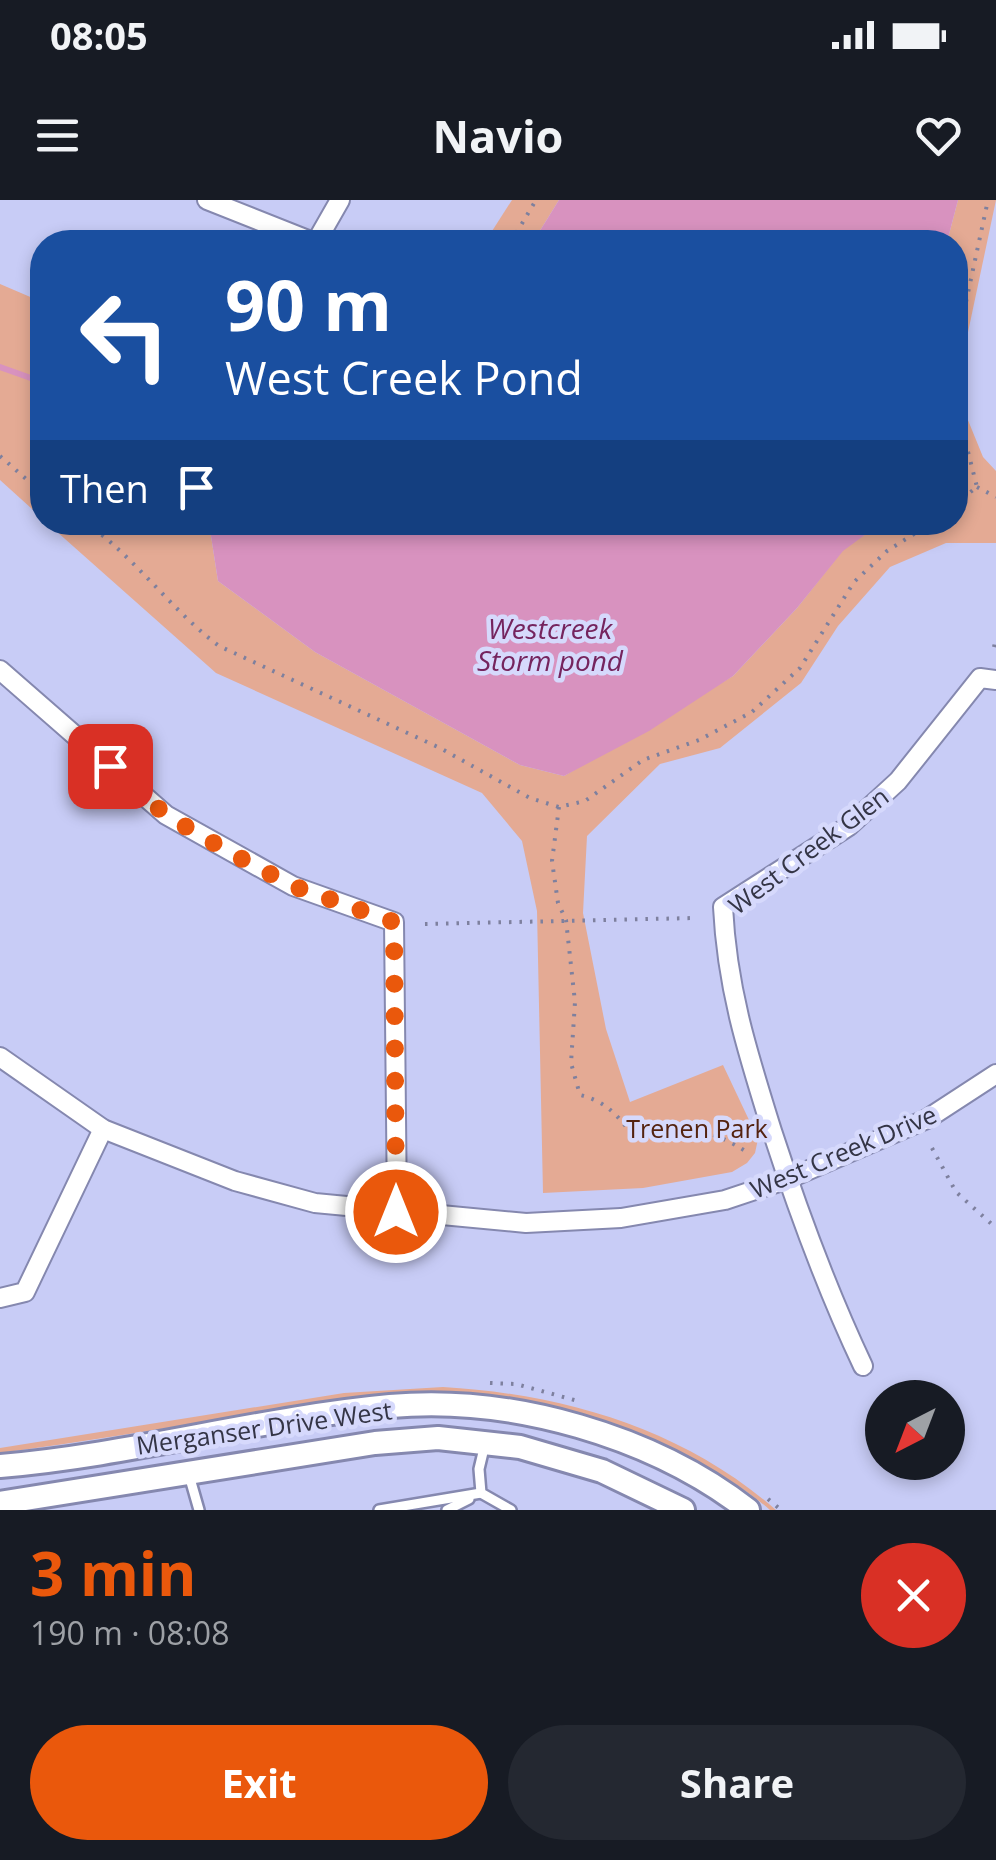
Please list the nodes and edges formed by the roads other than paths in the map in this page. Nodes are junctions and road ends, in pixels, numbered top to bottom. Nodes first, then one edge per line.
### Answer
1 (207, 200) edge
2 (340, 200) edge
3 (284, 230) edge
4 (322, 230) edge
5 (0, 670) edge
6 (996, 680) edge
7 (0, 1057) edge
8 (996, 1074) edge
9 (103, 1129) junction
10 (788, 1179) junction
11 (396, 1212) junction
12 (0, 1298) edge
13 (862, 1366) dead end
14 (488, 1408) junction
15 (182, 1438) junction
16 (486, 1442) junction
17 (0, 1466) edge
18 (188, 1472) junction
19 (481, 1493) junction
20 (0, 1504) edge
21 (199, 1510) edge
22 (379, 1510) edge
23 (448, 1510) edge
24 (511, 1510) edge
25 (683, 1510) edge
26 (748, 1510) edge

1 - 3 street
2 - 4 street
5 - 11 street
6 - 10 street, West Creek Glen
7 - 9 street, West Creek Drive
8 - 10 street, West Creek Drive
9 - 11 street, West Creek Drive
9 - 12 street
10 - 11 street, West Creek Drive
10 - 13 street
14 - 15 street, Merganser Drive West
14 - 16 street
14 - 26 street, Merganser Drive West
15 - 17 street, Merganser Drive West
15 - 18 street
16 - 18 street, Merganser Drive West
16 - 19 lane
16 - 25 street, Merganser Drive West
18 - 20 street, Merganser Drive West
18 - 21 lane
19 - 22 lane
19 - 23 lane
19 - 24 lane

